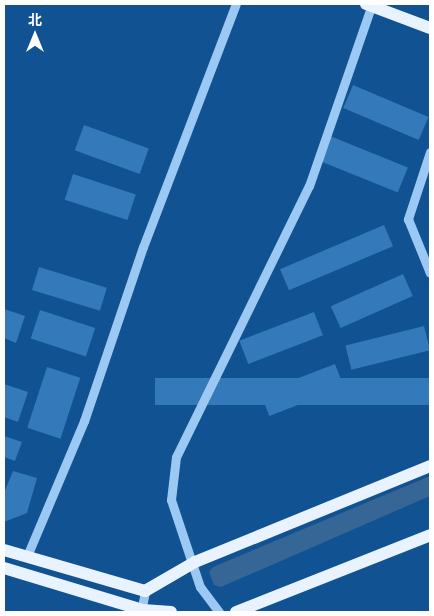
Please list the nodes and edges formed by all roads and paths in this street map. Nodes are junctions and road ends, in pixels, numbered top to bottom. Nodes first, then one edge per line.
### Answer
1 (236, 4) edge
2 (370, 4) edge
3 (430, 28) edge
4 (430, 152) edge
5 (430, 273) edge
6 (430, 466) edge
7 (430, 535) edge
8 (4, 550) edge
9 (27, 556) junction
10 (195, 562) junction
11 (4, 568) edge
12 (145, 590) junction
13 (256, 609) edge
14 (142, 611) edge
15 (171, 612) edge
16 (219, 612) edge
17 (236, 612) edge

1 - 9 street
2 - 3 main road
2 - 10 street
4 - 5 street
6 - 10 main road
7 - 13 main road
8 - 9 main road
9 - 12 main road
10 - 12 main road
10 - 16 street
11 - 14 main road
12 - 14 street
13 - 17 main road
14 - 15 main road

